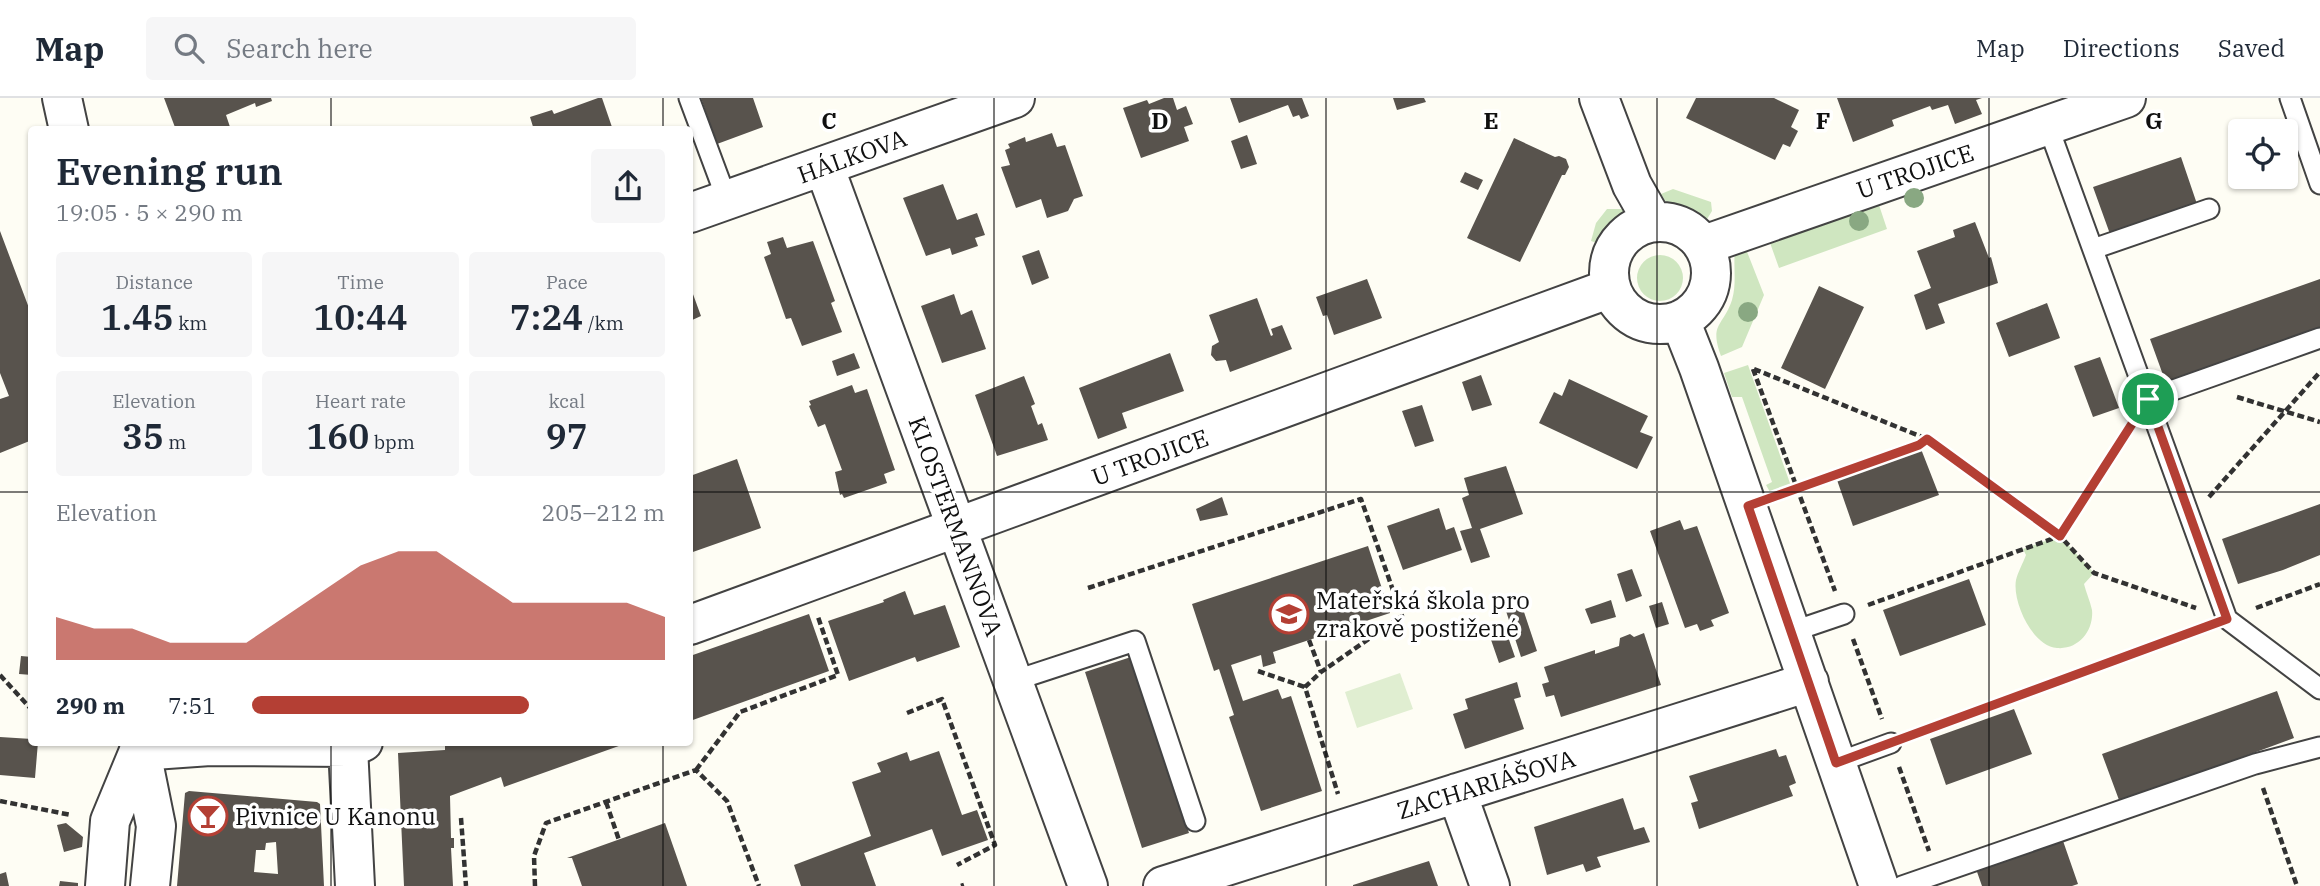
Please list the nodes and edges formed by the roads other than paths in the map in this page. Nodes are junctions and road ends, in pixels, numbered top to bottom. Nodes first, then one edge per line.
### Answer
1 (62, 98) edge
2 (689, 98) edge
3 (1015, 98) edge
4 (1599, 98) edge
5 (2126, 98) edge
6 (2290, 98) edge
7 (946, 109) edge
8 (68, 126) edge
9 (2048, 126) junction
10 (824, 166) junction
11 (2320, 184) edge
12 (727, 200) junction
13 (2209, 209) dead end
14 (693, 212) edge
15 (1653, 222) junction
16 (1704, 245) junction
17 (2093, 249) junction
18 (1611, 288) junction
19 (1680, 320) junction
20 (2320, 338) edge
21 (2148, 399) junction
22 (957, 528) junction
23 (1844, 614) road end
24 (693, 624) edge
25 (1791, 632) junction
26 (1013, 681) junction
27 (1809, 682) junction
28 (2320, 689) edge
29 (1891, 743) road end
30 (139, 746) edge
31 (210, 746) edge
32 (356, 746) edge
33 (2320, 747) edge
34 (1836, 763) junction
35 (1457, 793) junction
36 (1195, 821) dead end
37 (1213, 878) edge
38 (105, 886) edge
39 (150, 886) edge
40 (355, 886) edge
41 (1088, 886) edge
42 (1163, 886) edge
43 (1490, 886) edge
44 (1879, 886) edge
45 (1902, 886) edge

1 - 8 street
2 - 12 lane
3 - 7 street, HÁLKOVA
4 - 15 street
5 - 9 street, U TROJICE
6 - 11 lane
7 - 10 street, HÁLKOVA
9 - 16 street, U TROJICE
9 - 17 lane
10 - 12 street, HÁLKOVA
10 - 22 street, KLOSTERMANNOVA
12 - 14 street, HÁLKOVA
13 - 17 lane
15 - 16 street
15 - 18 street
16 - 19 street
17 - 21 lane
18 - 19 street
18 - 22 street, U TROJICE
19 - 25 street
20 - 21 lane
21 - 28 lane
22 - 24 street, U TROJICE
22 - 26 street, KLOSTERMANNOVA
23 - 25 lane
25 - 27 street
26 - 36 lane
26 - 41 street, KLOSTERMANNOVA
27 - 34 street
27 - 35 street, ZACHARIÁŠOVA
29 - 34 lane
30 - 31 street
30 - 38 street
30 - 39 street
32 - 40 street
33 - 45 lane
34 - 44 street
35 - 37 street, ZACHARIÁŠOVA
35 - 43 street
37 - 42 street, ZACHARIÁŠOVA

